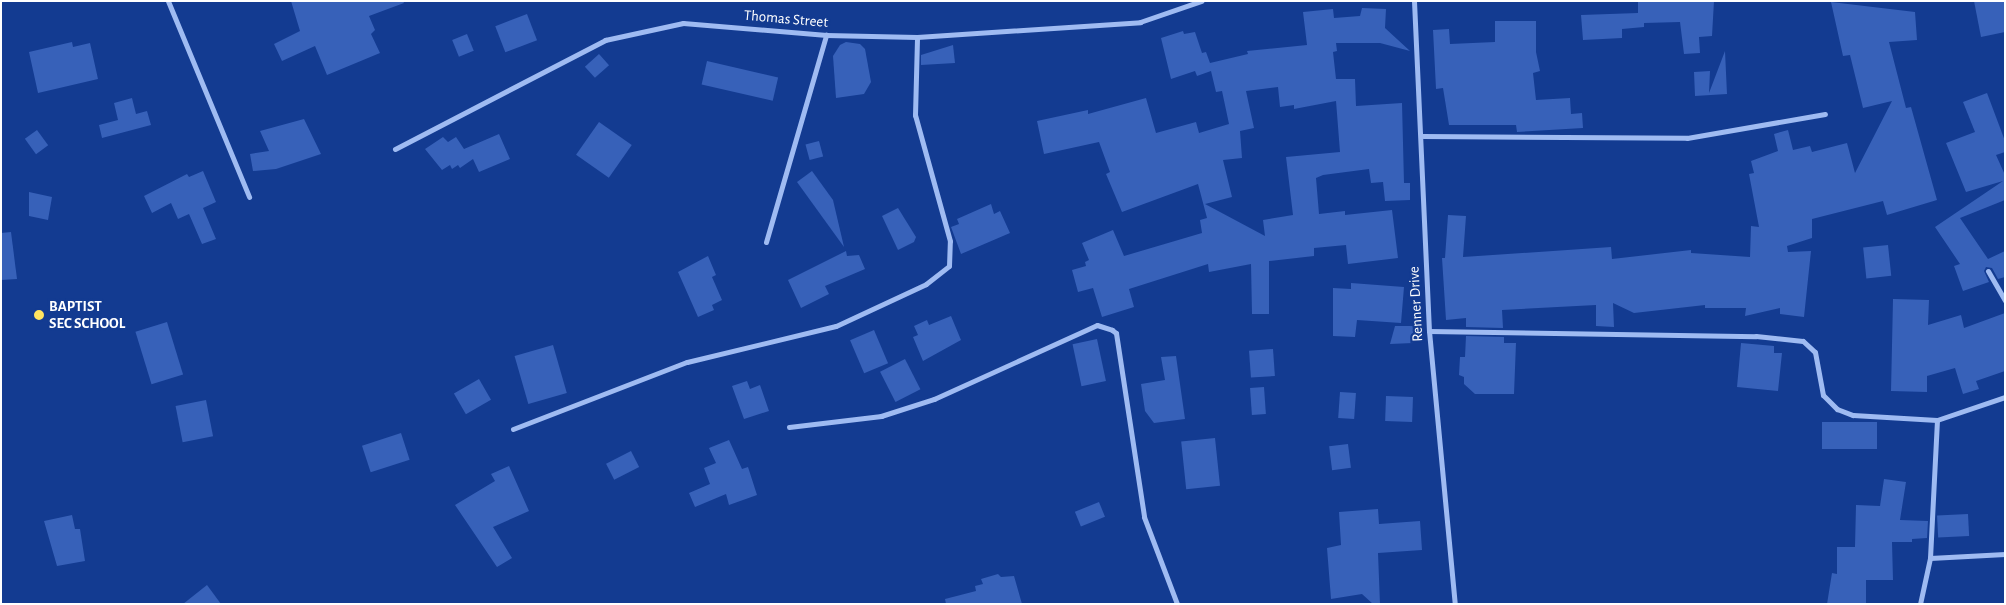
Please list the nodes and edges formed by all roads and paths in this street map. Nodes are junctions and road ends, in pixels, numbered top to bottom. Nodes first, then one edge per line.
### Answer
1 (168, 1) edge
2 (1201, 1) edge
3 (1414, 1) edge
4 (826, 35) junction
5 (917, 37) junction
6 (1825, 114) dead end
7 (1423, 136) junction
8 (395, 149) dead end
9 (249, 197) dead end
10 (766, 242) dead end
11 (1988, 271) dead end
12 (2005, 301) edge
13 (1429, 331) junction
14 (2005, 397) edge
15 (1937, 420) junction
16 (789, 427) dead end
17 (513, 429) dead end
18 (2005, 554) edge
19 (1930, 558) junction
20 (1177, 604) edge
21 (1455, 604) edge
22 (1920, 604) edge

1 - 9 street
2 - 5 street, Thomas Street
3 - 7 street, Renner Drive
4 - 5 street, Thomas Street
4 - 8 street, Thomas Street
4 - 10 street
5 - 17 street
6 - 7 street
7 - 13 street, Renner Drive
11 - 12 street
13 - 15 street
13 - 21 street, Renner Drive
14 - 15 street
15 - 19 street
16 - 20 street
18 - 19 street
19 - 22 street

